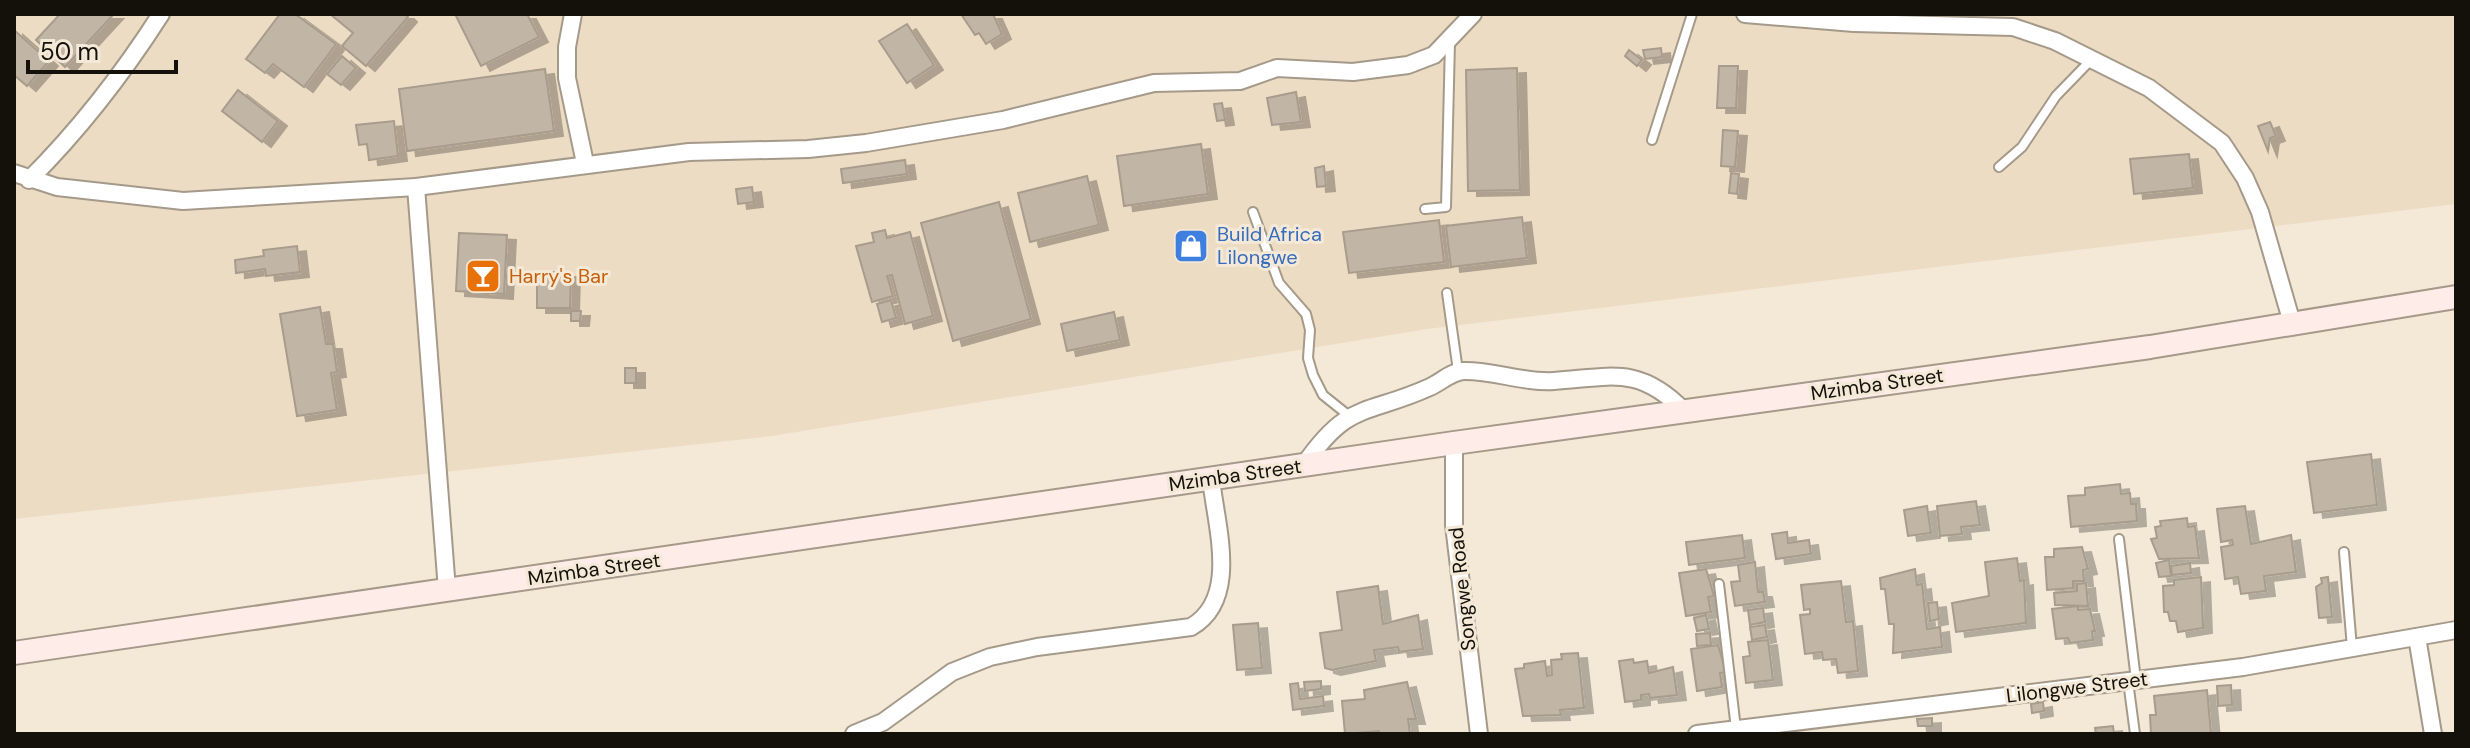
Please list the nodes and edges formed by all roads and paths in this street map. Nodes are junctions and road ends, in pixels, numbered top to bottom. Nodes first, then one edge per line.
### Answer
1 (161, 14) edge
2 (573, 14) edge
3 (1473, 14) edge
4 (1692, 14) edge
5 (1745, 14) edge
6 (2015, 20) edge
7 (1450, 42) junction
8 (2092, 59) junction
9 (1652, 140) dead end
10 (585, 163) junction
11 (1999, 167) dead end
12 (22, 176) edge
13 (416, 187) junction
14 (1425, 209) dead end
15 (1253, 212) dead end
16 (1447, 293) dead end
17 (2456, 297) edge
18 (2292, 323) junction
19 (1458, 371) junction
20 (1684, 411) junction
21 (1348, 415) junction
22 (1454, 443) junction
23 (1304, 465) junction
24 (1211, 479) junction
25 (2119, 539) dead end
26 (2344, 552) dead end
27 (1719, 584) dead end
28 (447, 590) junction
29 (2456, 630) edge
30 (2417, 637) junction
31 (2352, 649) junction
32 (14, 653) edge
33 (2132, 681) junction
34 (1736, 729) junction
35 (854, 734) edge
36 (1479, 734) edge
37 (1697, 734) edge
38 (2135, 734) edge
39 (2433, 734) edge

1 - 12 street
2 - 10 street
3 - 7 street
4 - 9 lane
5 - 6 street
6 - 8 street
7 - 10 street
7 - 14 lane
8 - 11 lane
8 - 18 street
10 - 13 street
12 - 13 street
13 - 28 street
15 - 21 lane
16 - 19 lane
17 - 18 main road, Mzimba Street
18 - 20 main road, Mzimba Street
19 - 20 street
19 - 21 street
20 - 22 main road, Mzimba Street
21 - 23 street
22 - 23 main road, Mzimba Street
22 - 36 street, Songwe Road
23 - 24 main road, Mzimba Street
24 - 28 main road, Mzimba Street
24 - 35 street
25 - 33 lane
26 - 31 lane
27 - 34 lane
28 - 32 main road, Mzimba Street
29 - 30 street, Lilongwe Street
30 - 31 street, Lilongwe Street
30 - 39 street
31 - 33 street, Lilongwe Street
33 - 34 street, Lilongwe Street
33 - 38 lane
34 - 37 street, Lilongwe Street

